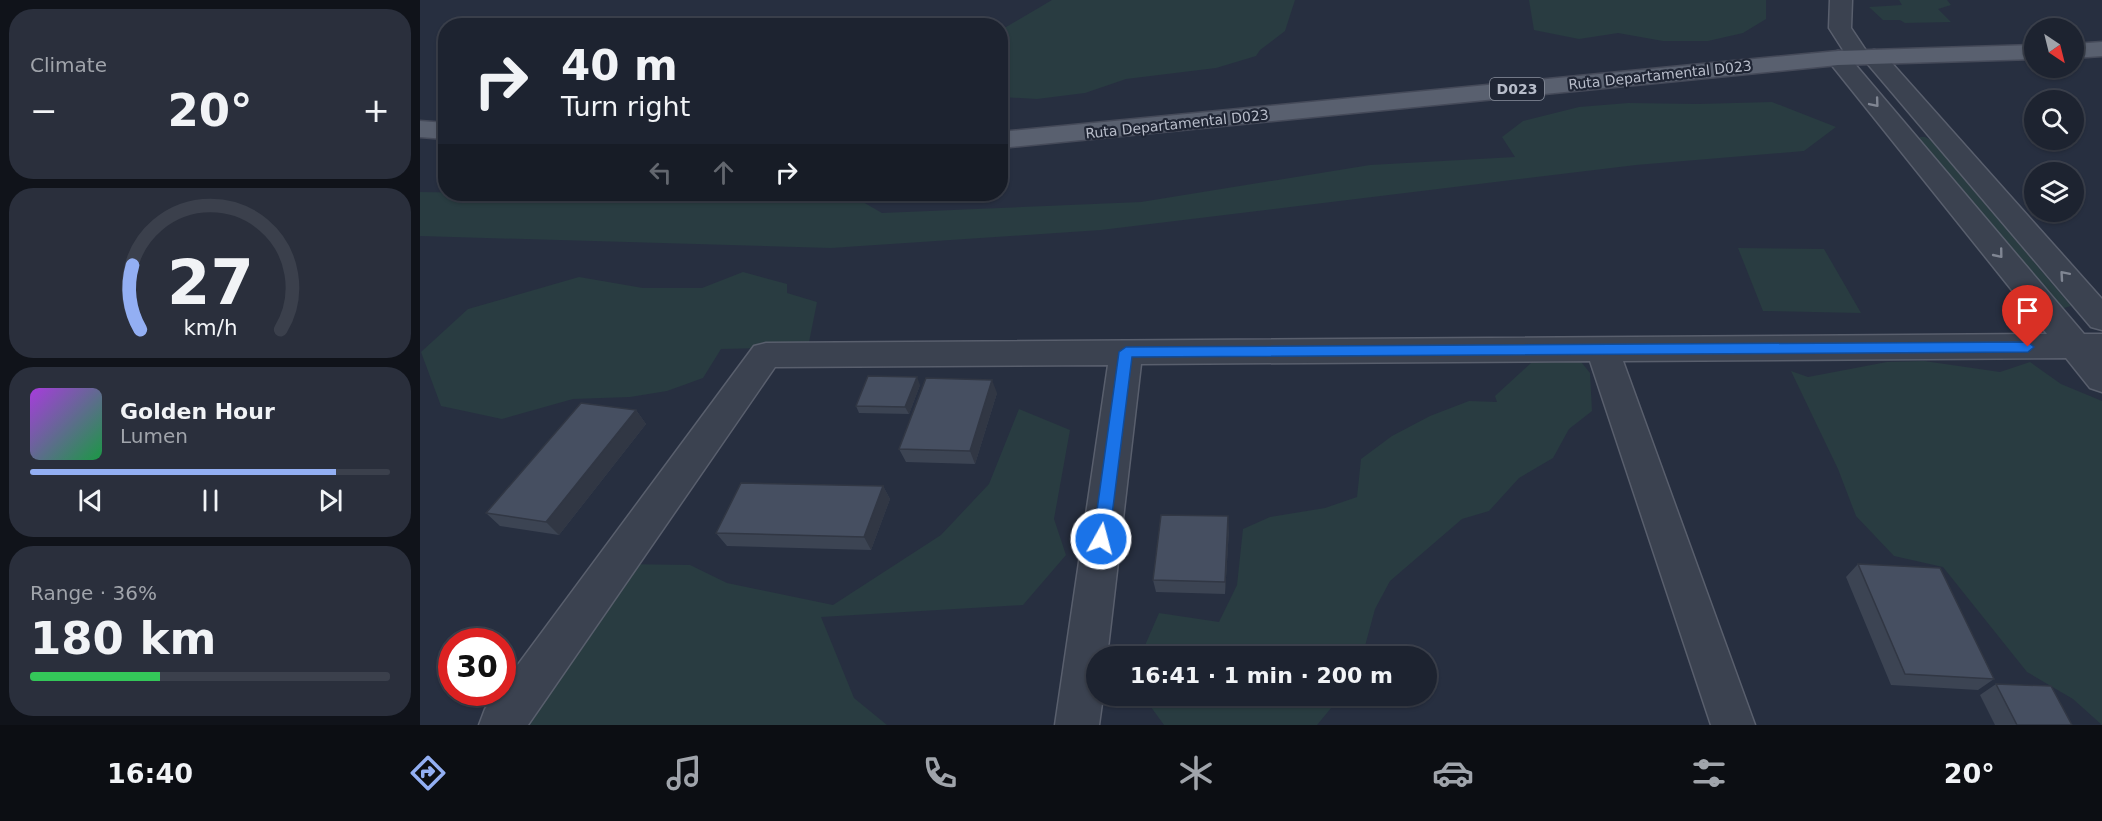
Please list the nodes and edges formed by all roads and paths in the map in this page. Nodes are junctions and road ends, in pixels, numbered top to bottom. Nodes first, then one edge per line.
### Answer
1 (1841, 0) edge
2 (2102, 49) edge
3 (2084, 50) edge
4 (2024, 52) edge
5 (1857, 58) junction
6 (420, 129) edge
7 (438, 130) edge
8 (1008, 139) edge
9 (2102, 319) edge
10 (2088, 346) edge
11 (1602, 349) junction
12 (1126, 352) junction
13 (2102, 379) edge
14 (501, 725) edge
15 (1077, 725) edge
16 (1733, 725) edge

1 - 5 street
2 - 3 main road
4 - 5 main road, Ruta Departamental D023 / D023
5 - 8 main road, Ruta Departamental D023 / D023
9 -> 5 street
5 -> 10 street
6 - 7 main road
10 - 11 street
10 - 13 street
11 - 12 street
11 - 16 street
12 - 14 street
12 - 15 street

